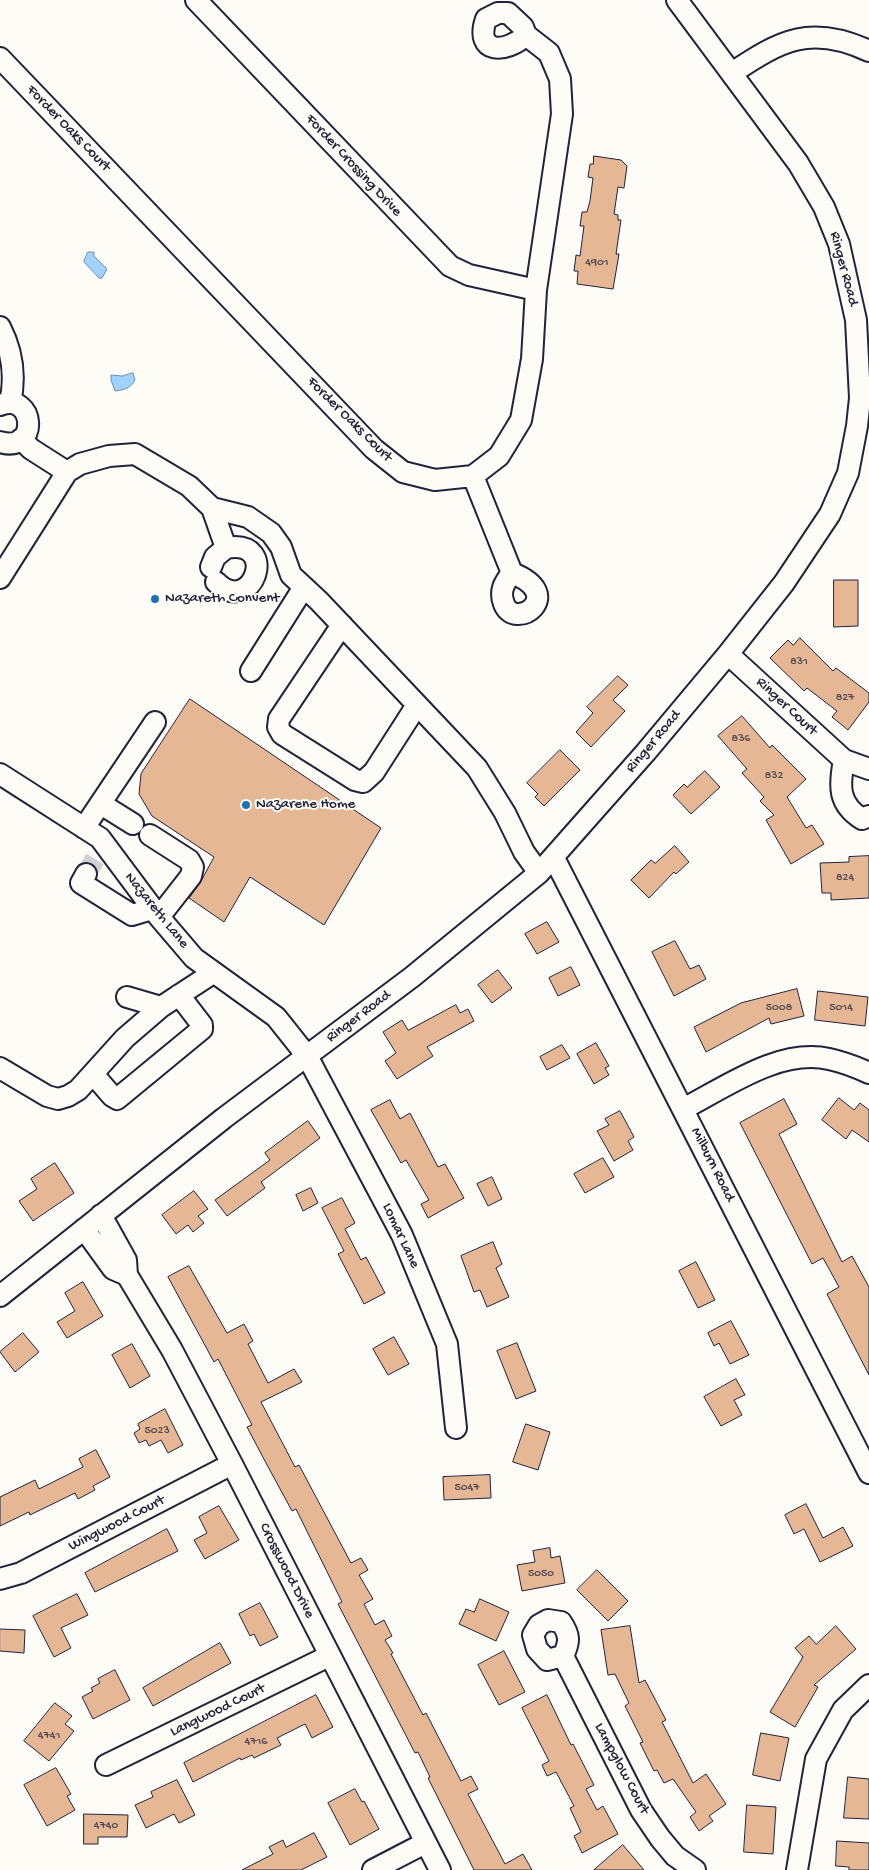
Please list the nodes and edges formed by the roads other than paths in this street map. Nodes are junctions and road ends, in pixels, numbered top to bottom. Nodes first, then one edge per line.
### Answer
1 (196, 0) edge
2 (677, 0) edge
3 (526, 34) dead end
4 (869, 51) edge
5 (0, 58) edge
6 (732, 73) junction
7 (536, 290) junction
8 (0, 327) edge
9 (5, 404) edge
10 (21, 439) junction
11 (0, 442) edge
12 (67, 472) junction
13 (473, 476) junction
14 (212, 508) junction
15 (226, 548) junction
16 (512, 572) dead end
17 (0, 578) edge
18 (304, 587) junction
19 (342, 625) junction
20 (728, 654) junction
21 (251, 671) dead end
22 (417, 705) junction
23 (155, 722) dead end
24 (844, 760) junction
25 (869, 769) edge
26 (0, 774) edge
27 (101, 804) junction
28 (869, 816) edge
29 (133, 824) dead end
30 (84, 828) junction
31 (150, 836) dead end
32 (554, 858) junction
33 (95, 859) junction
34 (539, 872) junction
35 (155, 913) junction
36 (213, 973) junction
37 (179, 995) junction
38 (127, 997) dead end
39 (161, 1007) junction
40 (307, 1056) junction
41 (0, 1068) edge
42 (869, 1072) edge
43 (93, 1074) junction
44 (683, 1109) junction
45 (101, 1215) junction
46 (84, 1229) junction
47 (126, 1276) junction
48 (0, 1296) edge
49 (456, 1428) dead end
50 (232, 1464) junction
51 (869, 1473) edge
52 (0, 1579) edge
53 (329, 1656) junction
54 (563, 1656) dead end
55 (869, 1685) edge
56 (106, 1765) dead end
57 (425, 1843) junction
58 (373, 1870) edge
59 (440, 1870) edge
60 (695, 1870) edge
61 (797, 1870) edge

1 - 7 street, Forder Crossing Drive
2 - 6 street, Ringer Road
3 - 7 street
4 - 6 street
5 - 13 street, Forder Oaks Court
6 - 20 street, Ringer Road
7 - 13 street
8 - 9 street
9 - 10 street
10 - 11 street
10 - 12 street
12 - 14 street
12 - 17 street
13 - 16 street
14 - 15 street
14 - 18 street
15 - 15 street
18 - 19 street
18 - 21 street
19 - 22 street
19 - 22 street
20 - 24 street, Ringer Court
20 - 32 street, Ringer Road
22 - 34 street
23 - 27 street
24 - 25 street, Ringer Court
24 - 28 street
26 - 30 street, Nazareth Lane
27 - 29 street
27 - 30 street
30 - 33 street, Nazareth Lane
31 - 35 street
32 - 34 street, Ringer Road
32 - 44 street, Milburn Road
33 - 35 street, Nazareth Lane
33 - 35 street
34 - 40 street, Ringer Road
35 - 36 street, Nazareth Lane
36 - 37 street
36 - 40 street, Nazareth Lane
37 - 39 street
37 - 43 street
38 - 39 street
39 - 43 street
40 - 45 street, Ringer Road
40 - 49 street, Lomar Lane
41 - 43 street
42 - 44 street
44 - 51 street, Milburn Road
45 - 46 street, Ringer Road
45 - 47 street, Crosswood Drive
46 - 47 street, Crosswood Drive
46 - 48 street, Ringer Road
47 - 50 street, Crosswood Drive
50 - 52 street, Wingwood Court
50 - 53 street, Crosswood Drive
53 - 56 street, Langwood Court
53 - 57 street, Crosswood Drive
54 - 60 street, Lampglow Court
55 - 61 street
57 - 58 street
57 - 59 street, Crosswood Drive

